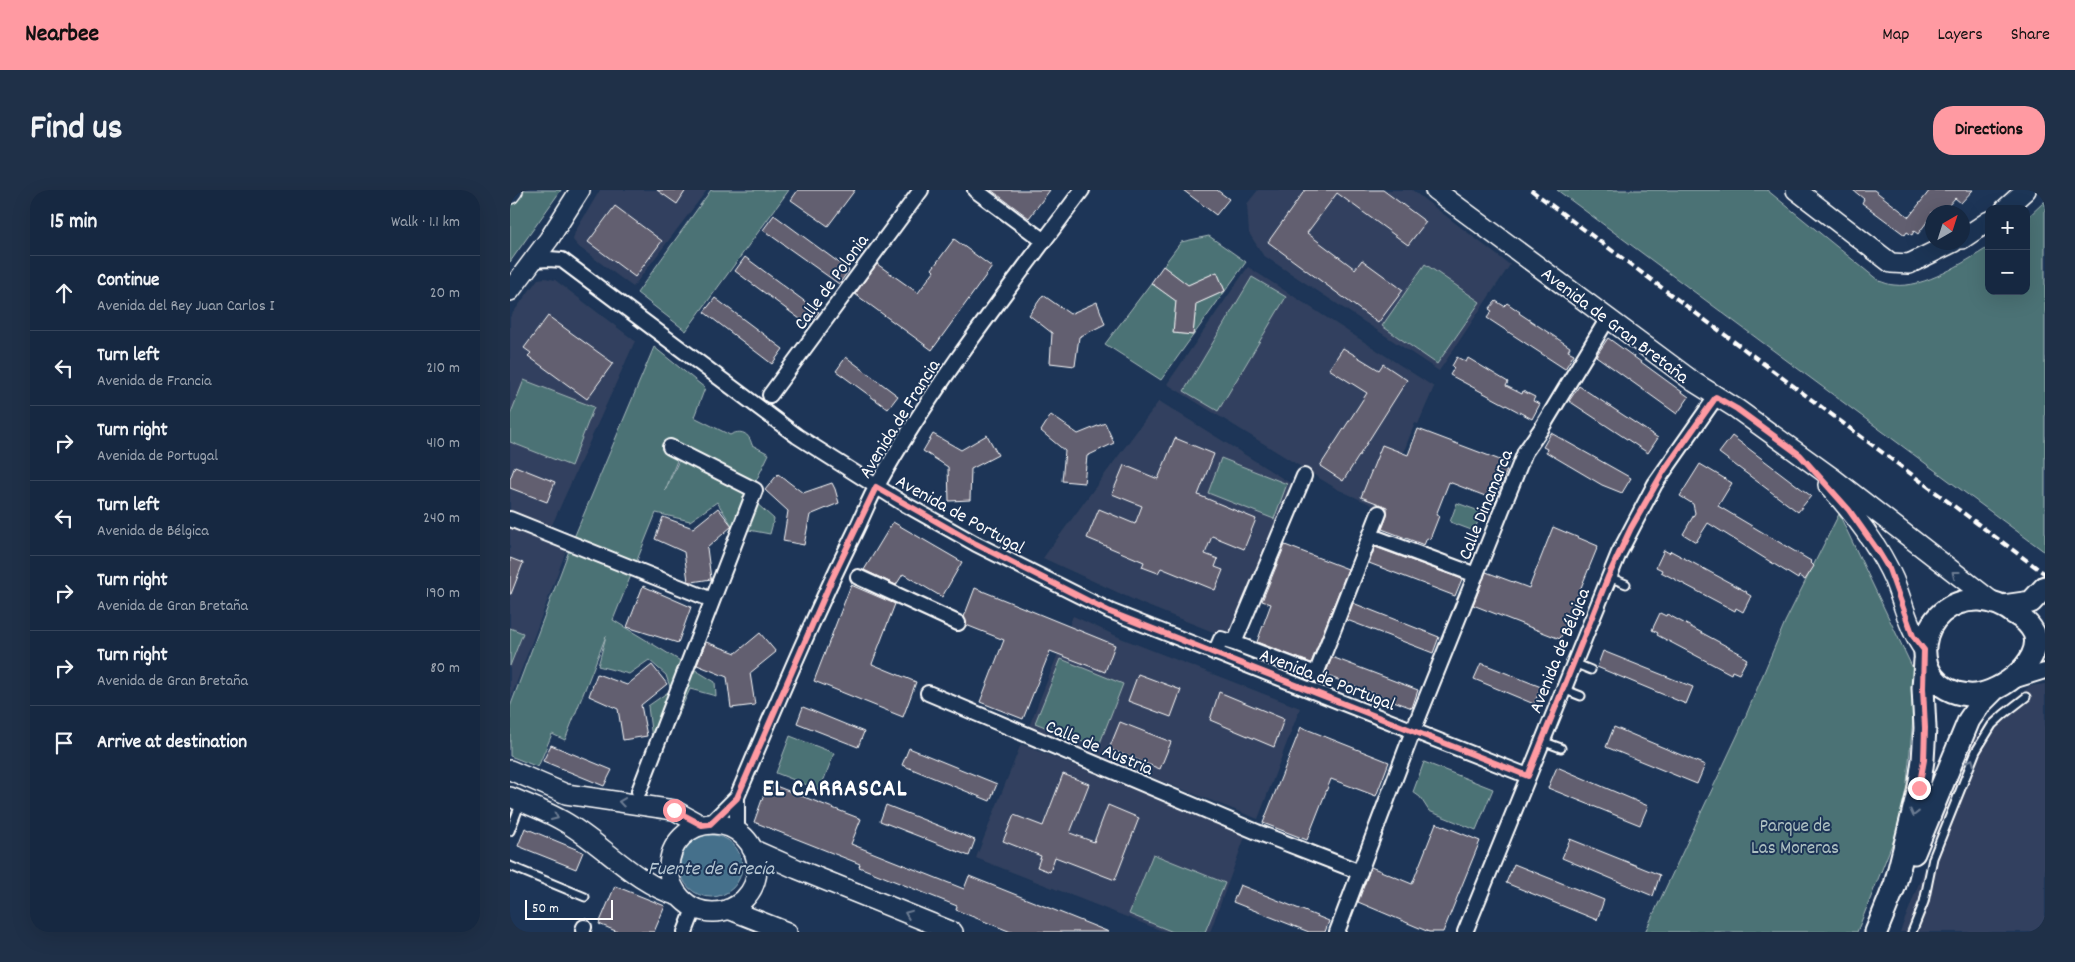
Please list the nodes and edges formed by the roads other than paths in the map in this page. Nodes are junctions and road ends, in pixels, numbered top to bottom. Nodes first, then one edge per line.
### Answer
1 (513, 190) edge
2 (580, 190) edge
3 (921, 190) edge
4 (975, 190) edge
5 (1082, 190) edge
6 (1435, 190) edge
7 (1796, 190) edge
8 (2026, 190) edge
9 (510, 194) edge
10 (2009, 205) edge
11 (1985, 224) edge
12 (554, 231) junction
13 (1970, 234) edge
14 (1044, 241) junction
15 (1938, 250) edge
16 (533, 260) junction
17 (562, 260) junction
18 (510, 291) edge
19 (1608, 318) junction
20 (770, 395) dead end
21 (1716, 397) junction
22 (670, 447) dead end
23 (1800, 455) junction
24 (1304, 476) dead end
25 (876, 487) junction
26 (1379, 514) dead end
27 (510, 519) edge
28 (1371, 536) junction
29 (1476, 576) junction
30 (858, 577) dead end
31 (1608, 577) junction
32 (1626, 584) dead end
33 (2045, 587) edge
34 (712, 600) junction
35 (1998, 605) junction
36 (958, 623) dead end
37 (2041, 629) edge
38 (1234, 643) junction
39 (1215, 653) junction
40 (1925, 655) junction
41 (1573, 663) junction
42 (1591, 670) dead end
43 (2045, 670) edge
44 (2000, 687) junction
45 (1563, 688) junction
46 (928, 693) dead end
47 (1581, 696) dead end
48 (2026, 697) dead end
49 (1413, 731) junction
50 (1542, 740) junction
51 (1560, 748) dead end
52 (510, 770) edge
53 (1528, 776) junction
54 (1951, 782) junction
55 (639, 791) dead end
56 (737, 798) junction
57 (515, 799) edge
58 (1953, 807) junction
59 (706, 824) junction
60 (510, 831) edge
61 (738, 832) junction
62 (752, 849) junction
63 (510, 866) edge
64 (1360, 872) junction
65 (1895, 885) junction
66 (678, 896) junction
67 (585, 897) dead end
68 (694, 909) junction
69 (728, 909) junction
70 (684, 932) edge
71 (787, 932) edge
72 (953, 932) edge
73 (1337, 932) edge
74 (1465, 932) edge
75 (1876, 932) edge
76 (1912, 932) edge

1 - 9 street
2 - 12 street
3 - 20 street, Calle de Polonia
4 - 14 street
5 - 14 street, Avenida de Francia
6 - 19 street, Avenida de Gran Bretaña
7 - 15 street
8 - 10 street
11 - 13 street
12 - 16 street
12 - 17 street
14 - 25 street, Avenida de Francia
16 - 17 street
16 - 18 street
17 - 25 street, Avenida de Portugal
19 - 21 street, Avenida de Gran Bretaña
19 - 29 street, Calle Dinamarca
21 - 23 street, Avenida de Gran Bretaña
21 - 31 street, Avenida de Bélgica
22 - 34 street
35 -> 23 street, Avenida de Gran Bretaña
23 - 40 street, Avenida de Gran Bretaña
24 - 38 street
25 - 39 street, Avenida de Portugal
25 - 56 street, Avenida de Francia
26 - 28 street
27 - 34 street
28 - 29 street, Calle Dinamarca
28 - 38 street
29 - 49 street, Avenida de Portugal
30 - 36 street
31 - 32 lane
31 - 41 street, Avenida de Bélgica
33 - 35 main road
34 - 55 street
35 - 37 main road
35 - 40 main road
37 - 44 main road
38 - 39 street
39 - 49 street, Avenida de Portugal
40 - 44 main road
40 -> 65 main road
41 - 42 lane
41 - 45 street, Avenida de Bélgica
43 - 44 street
44 - 54 main road
45 - 47 lane
45 - 50 street, Avenida de Bélgica
46 - 64 street, Calle de Austria
58 -> 48 lane
49 - 53 street, Avenida de Portugal
49 - 64 street
50 - 51 lane
50 - 53 street, Avenida de Bélgica
59 -> 52 street
53 - 74 street, Avenida de Bélgica
54 - 58 lane
54 - 65 main road
56 - 59 street, Avenida de Francia
56 - 61 street, Avenida de Francia
57 - 60 lane
57 -> 66 street
58 - 76 lane
59 - 61 street
59 - 66 street
61 - 62 street
62 - 69 street
72 -> 62 street
63 - 67 lane
64 - 73 street
65 - 75 main road
66 - 68 street
68 - 69 street
68 - 70 street
69 - 71 street

